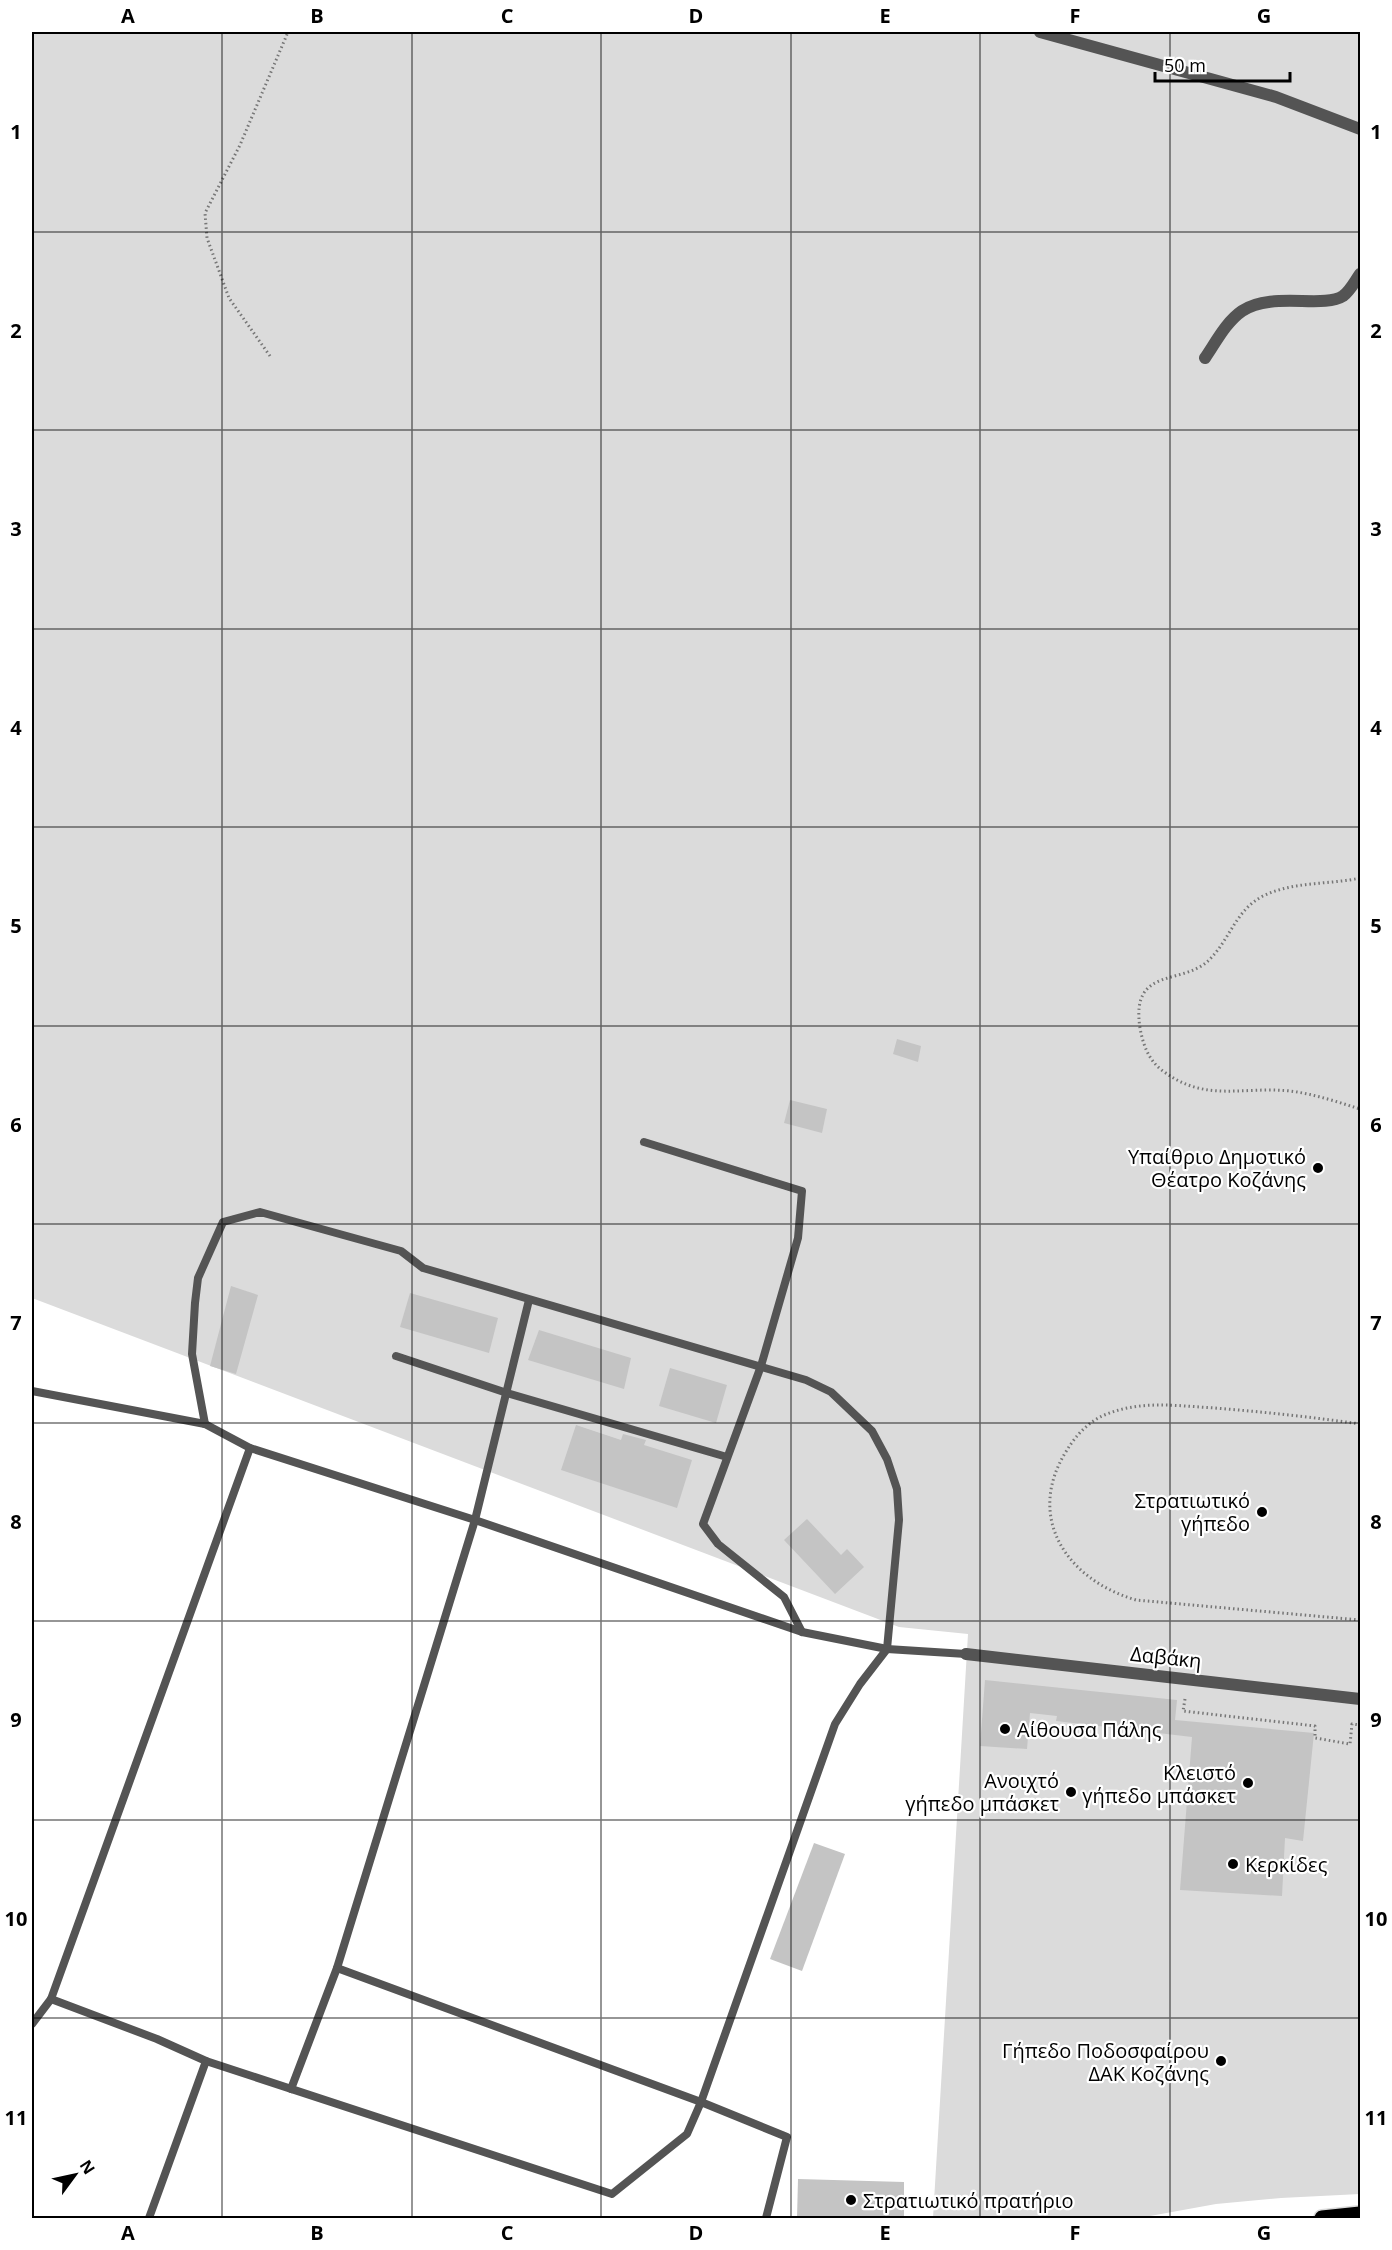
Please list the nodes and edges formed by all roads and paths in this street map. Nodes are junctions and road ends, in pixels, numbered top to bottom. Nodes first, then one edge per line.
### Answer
1 (288, 32) edge
2 (1040, 32) edge
3 (1360, 129) edge
4 (1360, 274) edge
5 (270, 356) dead end
6 (1205, 358) dead end
7 (1360, 878) edge
8 (1360, 1109) edge
9 (644, 1142) dead end
10 (528, 1300) junction
11 (396, 1356) dead end
12 (761, 1366) junction
13 (32, 1391) edge
14 (507, 1393) junction
15 (205, 1424) junction
16 (1360, 1424) edge
17 (250, 1448) junction
18 (727, 1457) junction
19 (475, 1520) junction
20 (1360, 1620) edge
21 (802, 1632) junction
22 (887, 1649) junction
23 (966, 1654) joint
24 (1185, 1699) dead end
25 (1360, 1699) edge
26 (1360, 1725) edge
27 (337, 1968) junction
28 (51, 1999) junction
29 (32, 2024) edge
30 (206, 2061) junction
31 (291, 2089) junction
32 (701, 2102) junction
33 (1360, 2214) edge
34 (149, 2218) edge
35 (766, 2218) edge
36 (1322, 2218) edge

1 - 5 path
2 - 3 street
4 - 6 street
7 - 8 path
9 - 12 lane
10 - 12 lane
10 - 14 lane
10 - 15 lane
11 - 14 lane
12 - 18 lane
12 - 22 lane
13 - 15 lane
14 - 18 lane
14 - 19 lane
15 - 17 lane
16 - 20 path
17 - 19 lane
17 - 28 lane
18 - 21 lane
19 - 21 lane
19 - 27 lane
21 - 22 lane
22 - 23 lane
22 - 32 lane
23 - 25 street, Δαβάκη
24 - 26 path
27 - 31 lane
27 - 32 lane
28 - 29 lane
28 - 30 lane
30 - 31 lane
30 - 34 lane
31 - 32 lane
32 - 35 lane
33 - 36 main road

